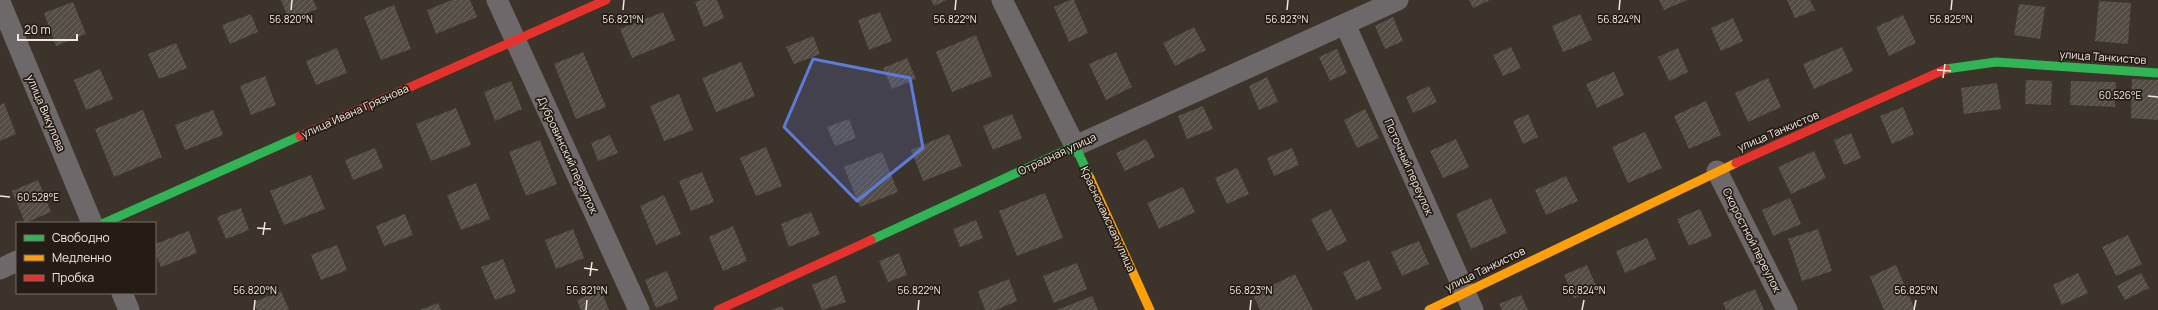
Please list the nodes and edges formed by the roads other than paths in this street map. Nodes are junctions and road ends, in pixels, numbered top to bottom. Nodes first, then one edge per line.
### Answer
1 (497, 0) edge
2 (606, 0) edge
3 (1002, 0) edge
4 (1398, 0) edge
5 (0, 2) edge
6 (1345, 24) junction
7 (515, 39) junction
8 (2158, 73) edge
9 (1075, 146) junction
10 (1717, 171) junction
11 (92, 222) edge
12 (106, 222) edge
13 (16, 261) edge
14 (0, 269) edge
15 (122, 294) edge
16 (1469, 301) edge
17 (129, 310) edge
18 (639, 310) edge
19 (718, 310) edge
20 (1150, 310) edge
21 (1429, 310) edge
22 (1787, 310) edge

1 - 7 street, Дубровинский переулок
2 - 7 street, улица Ивана Грязнова
3 - 9 street, Краснокамская улица
4 - 6 street, Отрадная улица
5 - 11 street, улица Викулова
6 - 9 street, Отрадная улица
6 - 16 street, Поточный переулок
7 - 12 street, улица Ивана Грязнова
7 - 18 street, Дубровинский переулок
8 - 10 street, улица Танкистов
9 - 19 street, Отрадная улица
9 - 20 street, Краснокамская улица
10 - 16 street, улица Танкистов
10 - 22 street, Скоростной переулок
13 - 14 street
15 - 17 street
16 - 21 street, улица Танкистов

